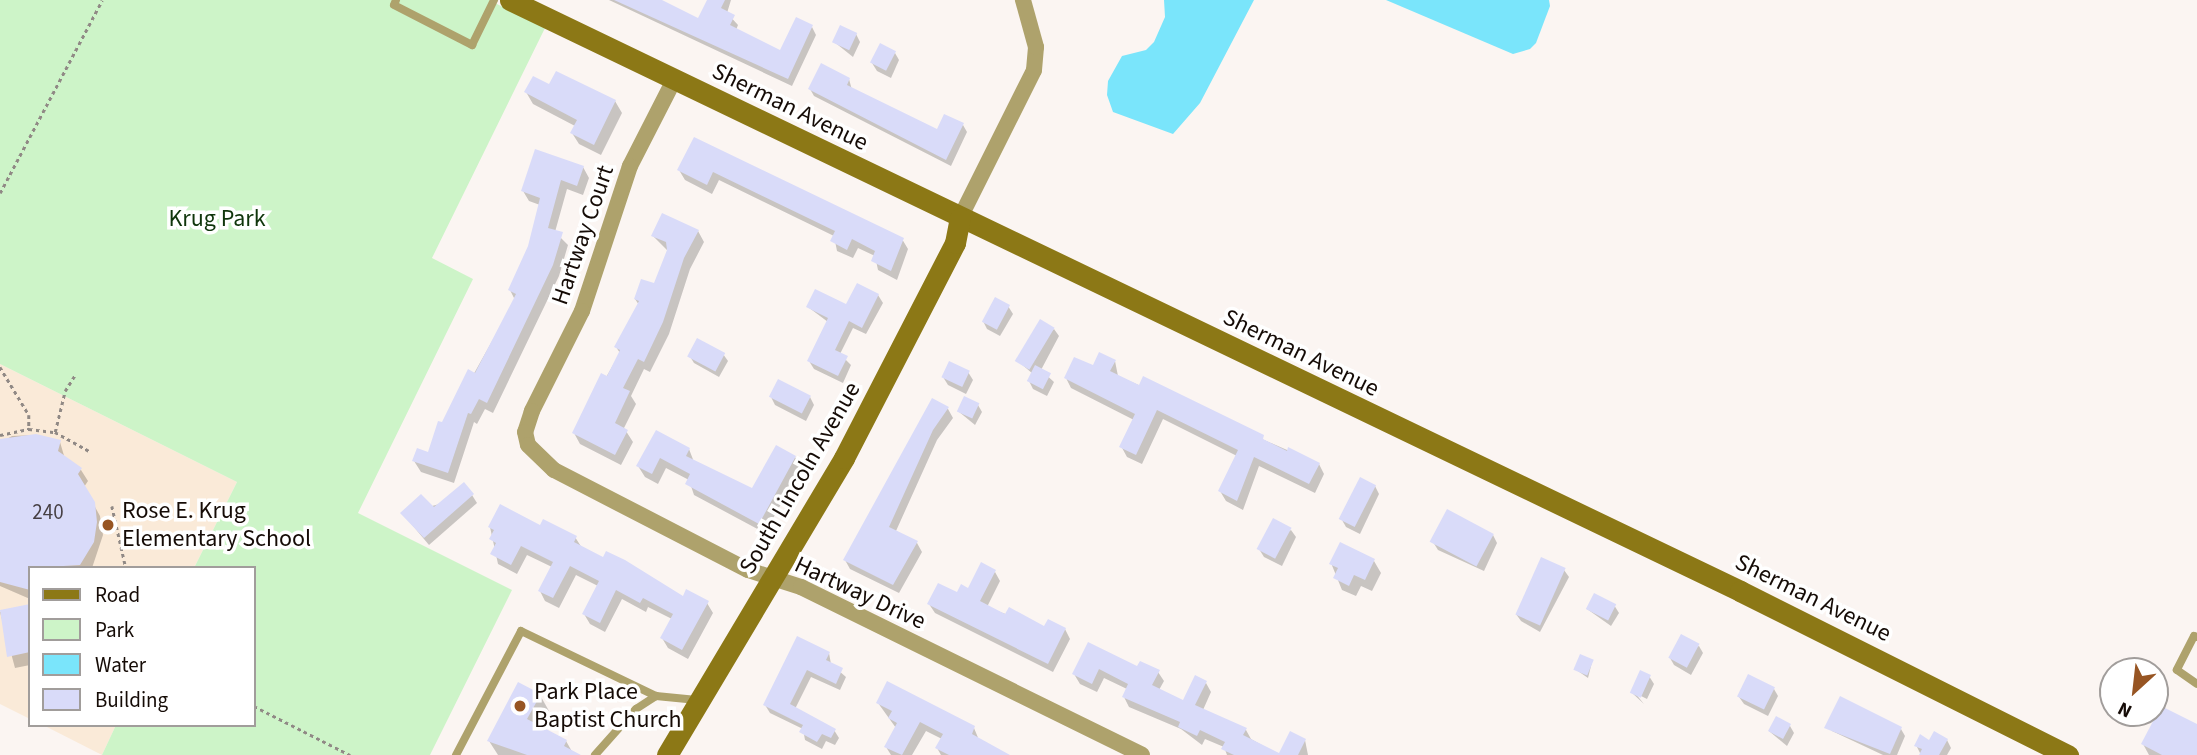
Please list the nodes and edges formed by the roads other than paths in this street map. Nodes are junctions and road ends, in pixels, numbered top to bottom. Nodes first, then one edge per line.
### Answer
1 (494, 0) edge
2 (510, 0) edge
3 (1023, 0) edge
4 (395, 3) edge
5 (674, 80) junction
6 (960, 218) junction
7 (528, 445) joint
8 (774, 578) junction
9 (2197, 637) edge
10 (2197, 684) edge
11 (656, 696) junction
12 (700, 700) junction
13 (456, 755) edge
14 (595, 755) edge
15 (667, 755) edge
16 (1142, 755) edge
17 (2068, 755) edge

1 - 4 lane
2 - 5 street, Sherman Avenue
3 - 6 street
5 - 6 street, Sherman Avenue
5 - 7 street, Hartway Court
6 - 8 street, South Lincoln Avenue
6 - 17 street, Sherman Avenue
7 - 8 street, Hartway Drive
8 - 12 street, South Lincoln Avenue
8 - 16 street, Hartway Drive
9 - 10 lane
11 - 12 lane
11 - 13 lane
11 - 14 lane
12 - 15 street, South Lincoln Avenue

